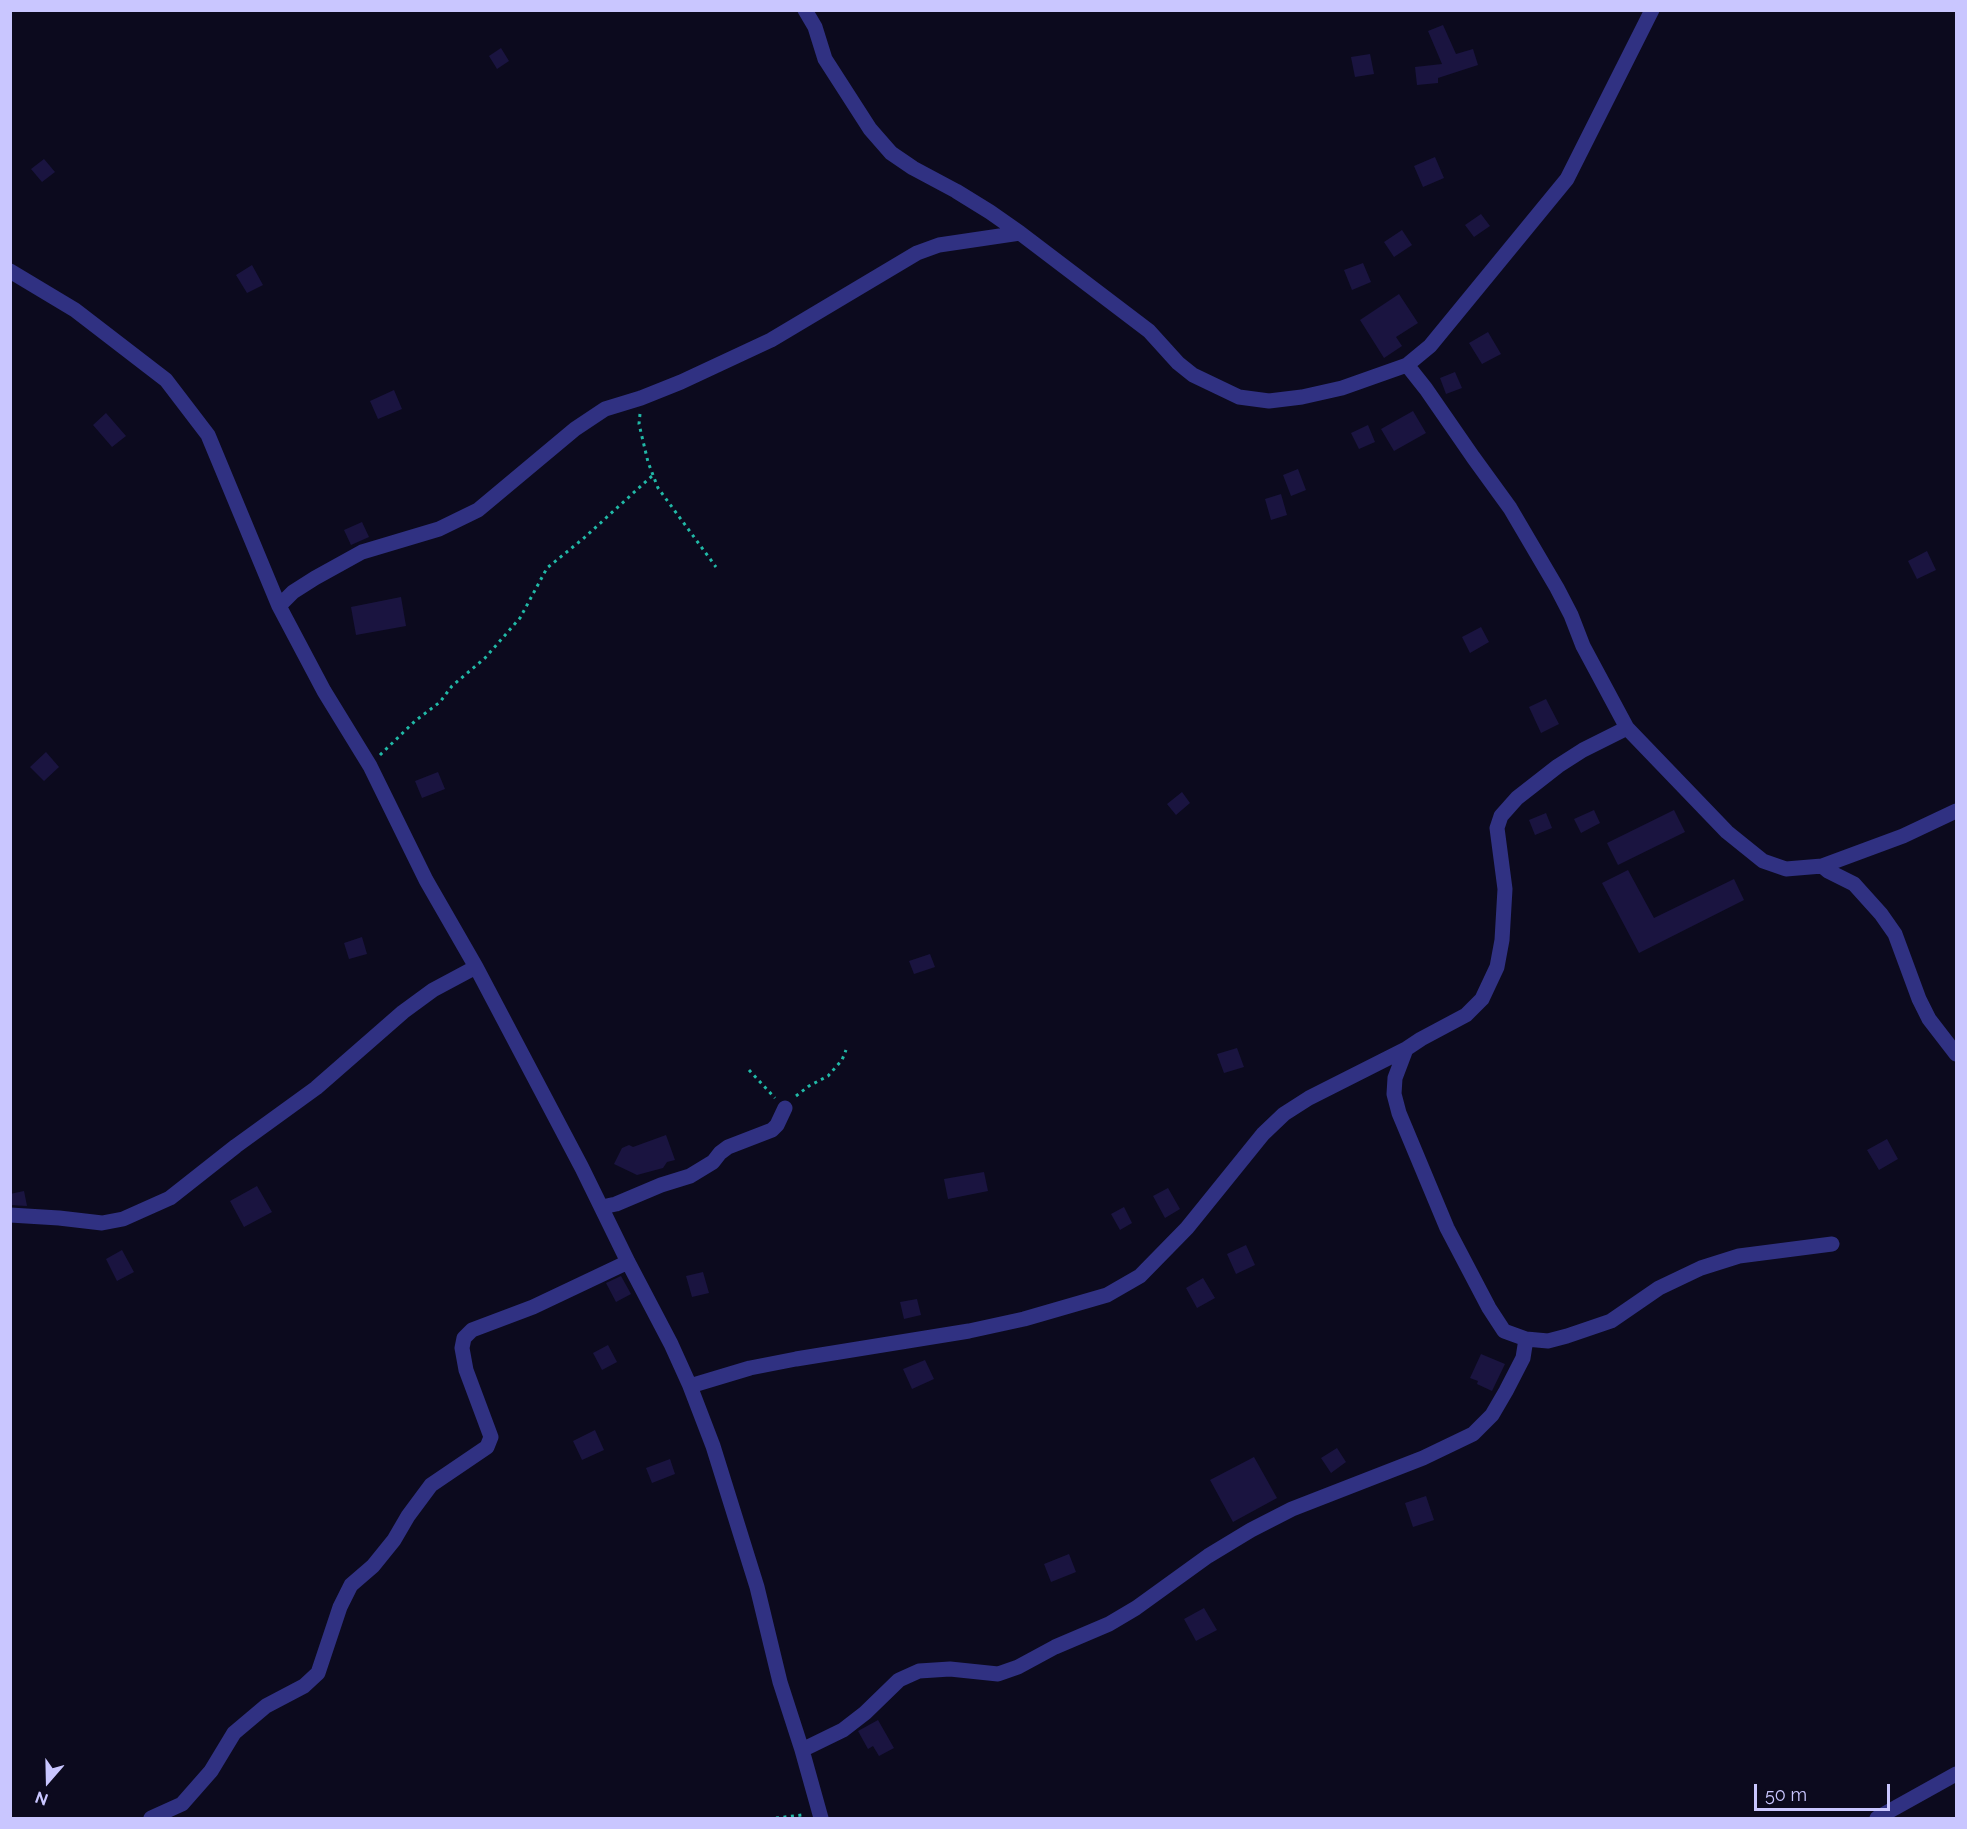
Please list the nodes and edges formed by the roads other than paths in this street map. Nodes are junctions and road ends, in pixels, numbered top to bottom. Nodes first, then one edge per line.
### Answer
1 (805, 10) edge
2 (1652, 10) edge
3 (1020, 233) junction
4 (14, 276) edge
5 (1407, 365) junction
6 (279, 606) junction
7 (1627, 728) junction
8 (1956, 811) edge
9 (1856, 854) junction
10 (1822, 866) junction
11 (1854, 884) junction
12 (476, 967) junction
13 (1406, 1049) junction
14 (1956, 1053) edge
15 (786, 1108) road end
16 (602, 1207) junction
17 (10, 1215) edge
18 (1833, 1244) dead end
19 (628, 1262) junction
20 (1526, 1340) junction
21 (690, 1386) junction
22 (802, 1750) junction
23 (1956, 1774) edge
24 (820, 1815) edge
25 (151, 1818) edge
26 (1878, 1818) edge

1 - 3 street
2 - 5 street
3 - 5 street
3 - 6 street
4 - 6 street
5 - 7 street
6 - 12 street
7 - 10 street
7 - 13 street
8 - 9 street
9 - 10 street
9 - 11 street
10 - 11 street
11 - 14 street
12 - 16 street
12 - 17 street
13 - 20 street
13 - 21 street
15 - 16 street
16 - 19 street
18 - 20 street
19 - 21 street
19 - 25 street
20 - 22 street
21 - 22 street
22 - 24 street
23 - 26 street

